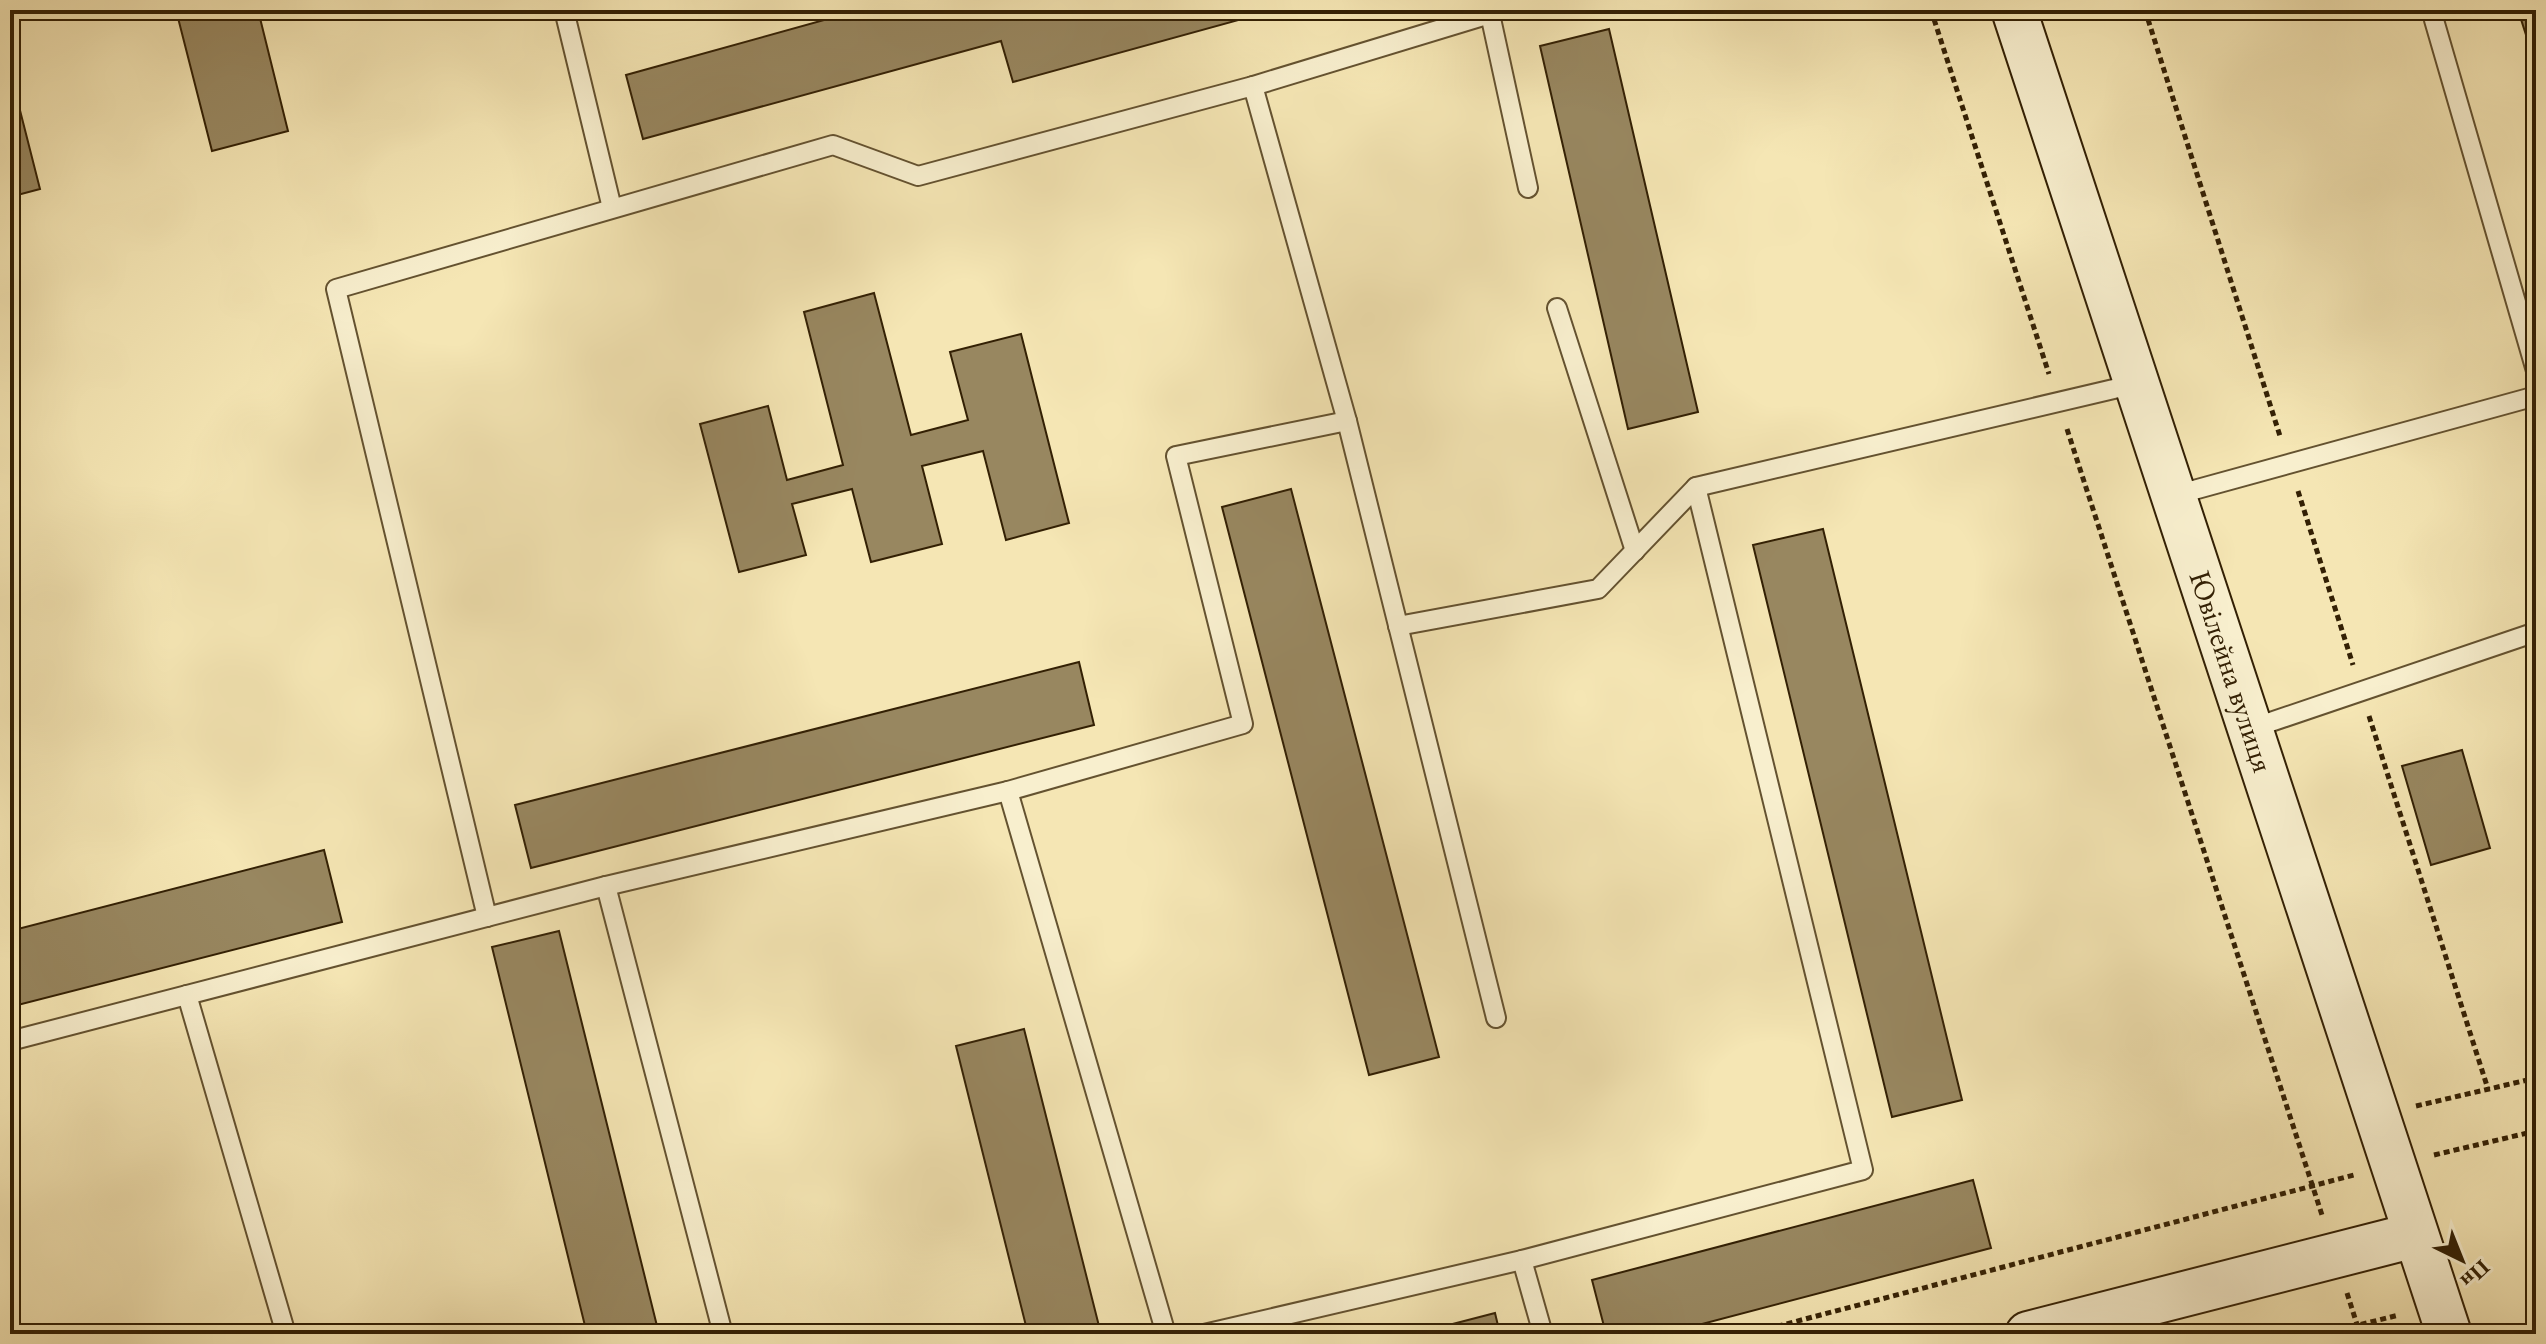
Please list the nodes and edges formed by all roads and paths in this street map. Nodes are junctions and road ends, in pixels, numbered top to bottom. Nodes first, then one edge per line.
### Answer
1 (564, 10) edge
2 (1931, 10) edge
3 (2014, 10) edge
4 (2145, 10) edge
5 (1494, 11) edge
6 (2434, 20) dead end
7 (1253, 86) junction
8 (1528, 188) dead end
9 (612, 208) junction
10 (1557, 308) dead end
11 (2536, 371) edge
12 (2135, 384) junction
13 (2536, 396) edge
14 (2058, 402) junction
15 (1347, 421) junction
16 (2285, 451) dead end
17 (2294, 481) dead end
18 (1696, 487) junction
19 (2172, 496) junction
20 (1635, 551) junction
21 (1398, 626) junction
22 (2536, 632) edge
23 (2357, 679) dead end
24 (2367, 709) dead end
25 (2247, 730) junction
26 (1008, 791) junction
27 (606, 886) junction
28 (487, 917) junction
29 (187, 995) junction
30 (1496, 1018) dead end
31 (10, 1041) edge
32 (2536, 1078) edge
33 (2488, 1089) junction
34 (2376, 1115) junction
35 (2536, 1131) edge
36 (2392, 1165) junction
37 (2312, 1186) junction
38 (2415, 1235) junction
39 (2335, 1256) junction
40 (1522, 1260) junction
41 (2444, 1319) edge
42 (2357, 1325) junction
43 (286, 1334) edge
44 (723, 1334) edge
45 (1166, 1334) edge
46 (1204, 1334) edge
47 (1543, 1334) edge
48 (1748, 1334) edge
49 (2028, 1334) edge
50 (2322, 1334) edge
51 (2360, 1334) edge

1 - 9 lane
2 - 14 path
3 - 12 street, Ювілейна вулиця
4 - 16 path
5 - 7 lane
5 - 8 lane
6 - 11 lane
7 - 9 lane
7 - 15 lane
9 - 28 lane
10 - 20 lane
12 - 14 lane
12 - 19 street, Ювілейна вулиця
13 - 19 lane
14 - 18 lane
14 - 37 path
15 - 21 lane
15 - 26 lane
17 - 23 path
18 - 20 lane
18 - 40 lane
19 - 25 street, Ювілейна вулиця
20 - 21 lane
21 - 30 lane
22 - 25 lane
24 - 33 path
25 - 34 street, Ювілейна вулиця
26 - 27 lane
26 - 45 lane
27 - 28 lane
27 - 44 lane
28 - 29 lane
29 - 31 lane
29 - 43 lane
32 - 33 path
33 - 34 path
34 - 36 street, Ювілейна вулиця
35 - 36 path
36 - 37 path
36 - 38 street, Ювілейна вулиця
37 - 39 path
37 - 48 path
38 - 39 street
38 - 41 street, Ювілейна вулиця
39 - 42 path
39 - 49 street
40 - 46 lane
40 - 47 lane
41 - 42 path
42 - 50 path
42 - 51 path

